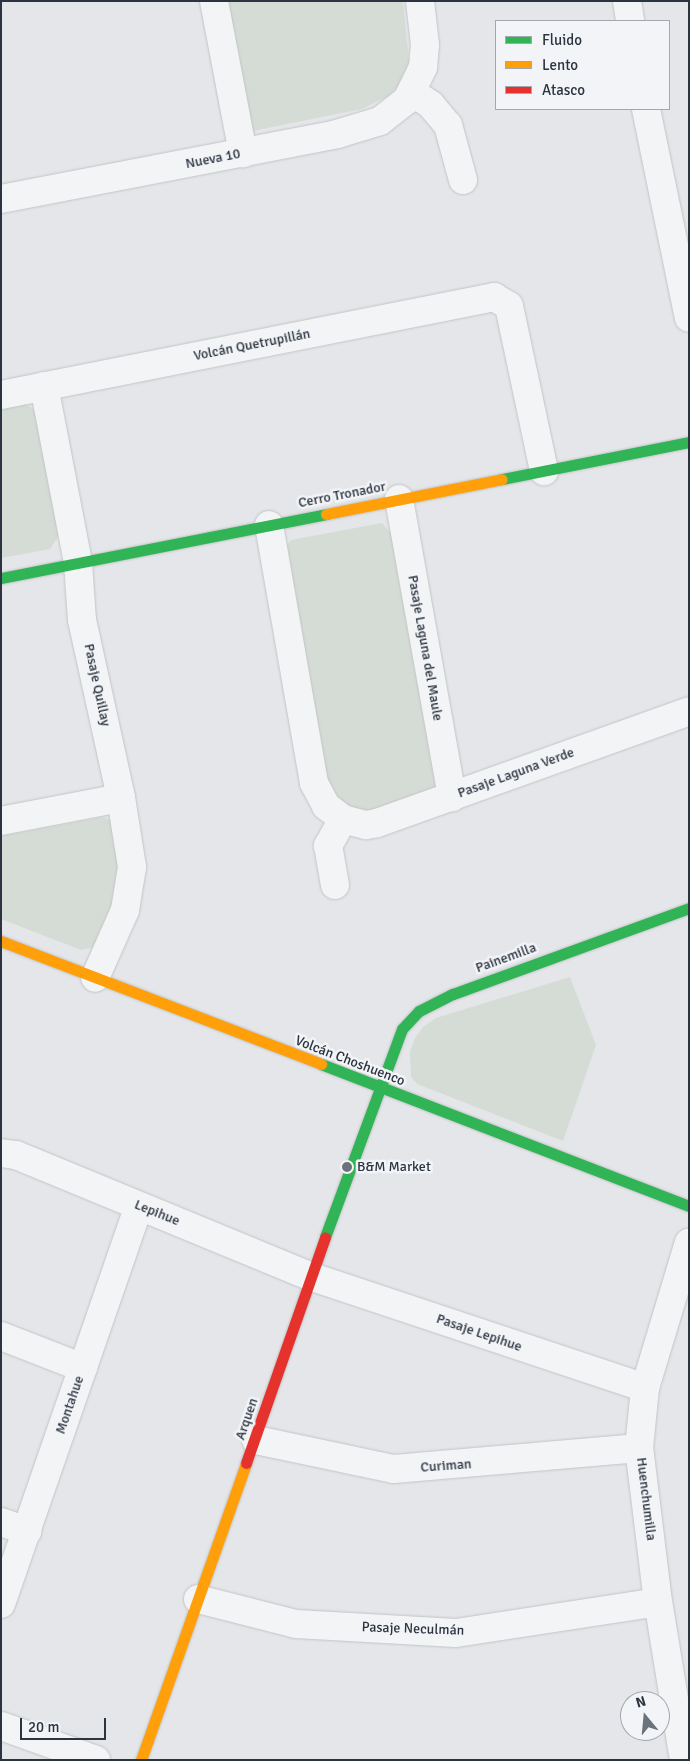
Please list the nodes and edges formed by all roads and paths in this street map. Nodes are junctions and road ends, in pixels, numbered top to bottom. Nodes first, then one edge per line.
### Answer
1 (214, 1) edge
2 (420, 1) edge
3 (626, 1) edge
4 (630, 20) edge
5 (412, 92) junction
6 (646, 110) edge
7 (243, 153) junction
8 (463, 180) dead end
9 (1, 199) edge
10 (689, 318) edge
11 (44, 386) junction
12 (1, 395) edge
13 (689, 442) edge
14 (544, 471) junction
15 (399, 499) junction
16 (269, 525) junction
17 (78, 563) junction
18 (1, 578) edge
19 (689, 711) edge
20 (452, 796) junction
21 (121, 798) junction
22 (342, 820) junction
23 (1, 821) edge
24 (335, 885) dead end
25 (689, 908) edge
26 (1, 941) edge
27 (95, 978) junction
28 (378, 1088) junction
29 (1, 1153) edge
30 (140, 1206) junction
31 (689, 1206) edge
32 (689, 1242) edge
33 (312, 1277) junction
34 (1, 1336) edge
35 (83, 1368) junction
36 (645, 1388) junction
37 (256, 1440) junction
38 (639, 1448) junction
39 (1, 1522) edge
40 (27, 1531) junction
41 (198, 1598) junction
42 (658, 1602) junction
43 (1, 1604) edge
44 (1, 1726) edge
45 (96, 1760) edge
46 (141, 1760) edge
47 (684, 1760) edge

1 - 7 street
2 - 5 street, Nueva 10
3 - 4 street
5 - 7 street, Nueva 10
5 - 8 street
6 - 10 street
7 - 9 street, Nueva 10
11 - 12 street, Volcán Quetrupillán
11 - 14 street, Volcán Quetrupillán
11 - 17 street, Pasaje Quillay
13 - 14 street, Cerro Tronador
14 - 15 street, Cerro Tronador
15 - 16 street, Cerro Tronador
15 - 20 street, Pasaje Laguna del Maule
16 - 17 street, Cerro Tronador
16 - 22 street
17 - 18 street, Cerro Tronador
17 - 21 street, Pasaje Quillay
19 - 20 street, Pasaje Laguna Verde
20 - 22 street, Pasaje Laguna Verde
21 - 23 street
21 - 27 street, Pasaje Quillay
22 - 24 street
25 - 28 street, Painemilla
26 - 27 street, Volcán Choshuenco
27 - 28 street, Volcán Choshuenco
28 - 31 street, Volcán Choshuenco
28 - 33 street, Arquen
29 - 30 street, Lepihue
30 - 33 street, Lepihue
30 - 35 street, Montahue
32 - 36 street, Huenchumilla
33 - 36 street, Pasaje Lepihue
33 - 37 street, Arquen
34 - 35 street
35 - 40 street, Montahue
36 - 38 street, Huenchumilla
37 - 38 street, Curiman
37 - 41 street, Arquen
38 - 42 street, Huenchumilla
39 - 40 street
40 - 43 street, Montahue
41 - 42 street, Pasaje Neculmán
41 - 46 street, Arquen
42 - 47 street, Huenchumilla
44 - 45 street

